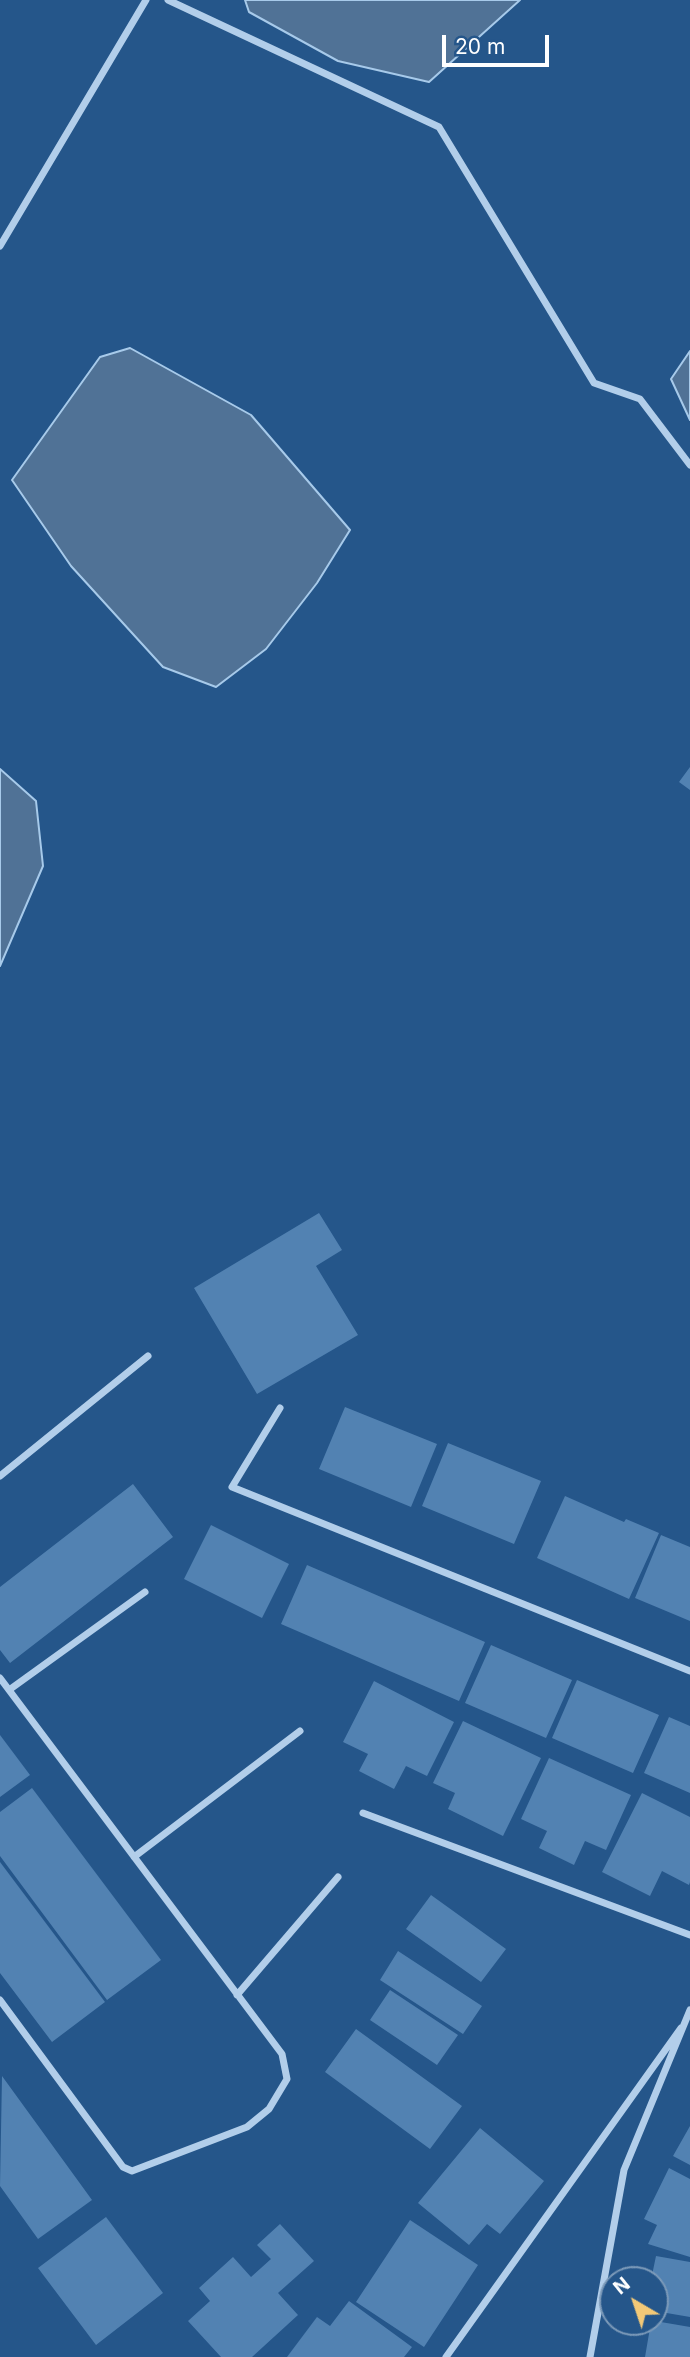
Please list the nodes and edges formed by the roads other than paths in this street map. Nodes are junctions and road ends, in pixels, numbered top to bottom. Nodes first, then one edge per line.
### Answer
1 (146, 0) edge
2 (168, 0) edge
3 (0, 246) edge
4 (690, 465) edge
5 (148, 1356) dead end
6 (280, 1408) dead end
7 (0, 1476) edge
8 (145, 1592) dead end
9 (690, 1671) edge
10 (0, 1678) edge
11 (9, 1690) junction
12 (300, 1731) dead end
13 (363, 1813) dead end
14 (134, 1857) junction
15 (338, 1877) dead end
16 (690, 1935) edge
17 (237, 1995) junction
18 (0, 2000) edge
19 (690, 2010) edge
20 (681, 2028) junction
21 (446, 2357) edge
22 (590, 2357) edge

1 - 3 street
2 - 4 street
5 - 7 street
6 - 9 street
8 - 11 street
10 - 11 street
11 - 14 street
12 - 14 street
13 - 16 street
14 - 17 street
15 - 17 street
17 - 18 street
19 - 20 street
20 - 21 street
20 - 22 street

